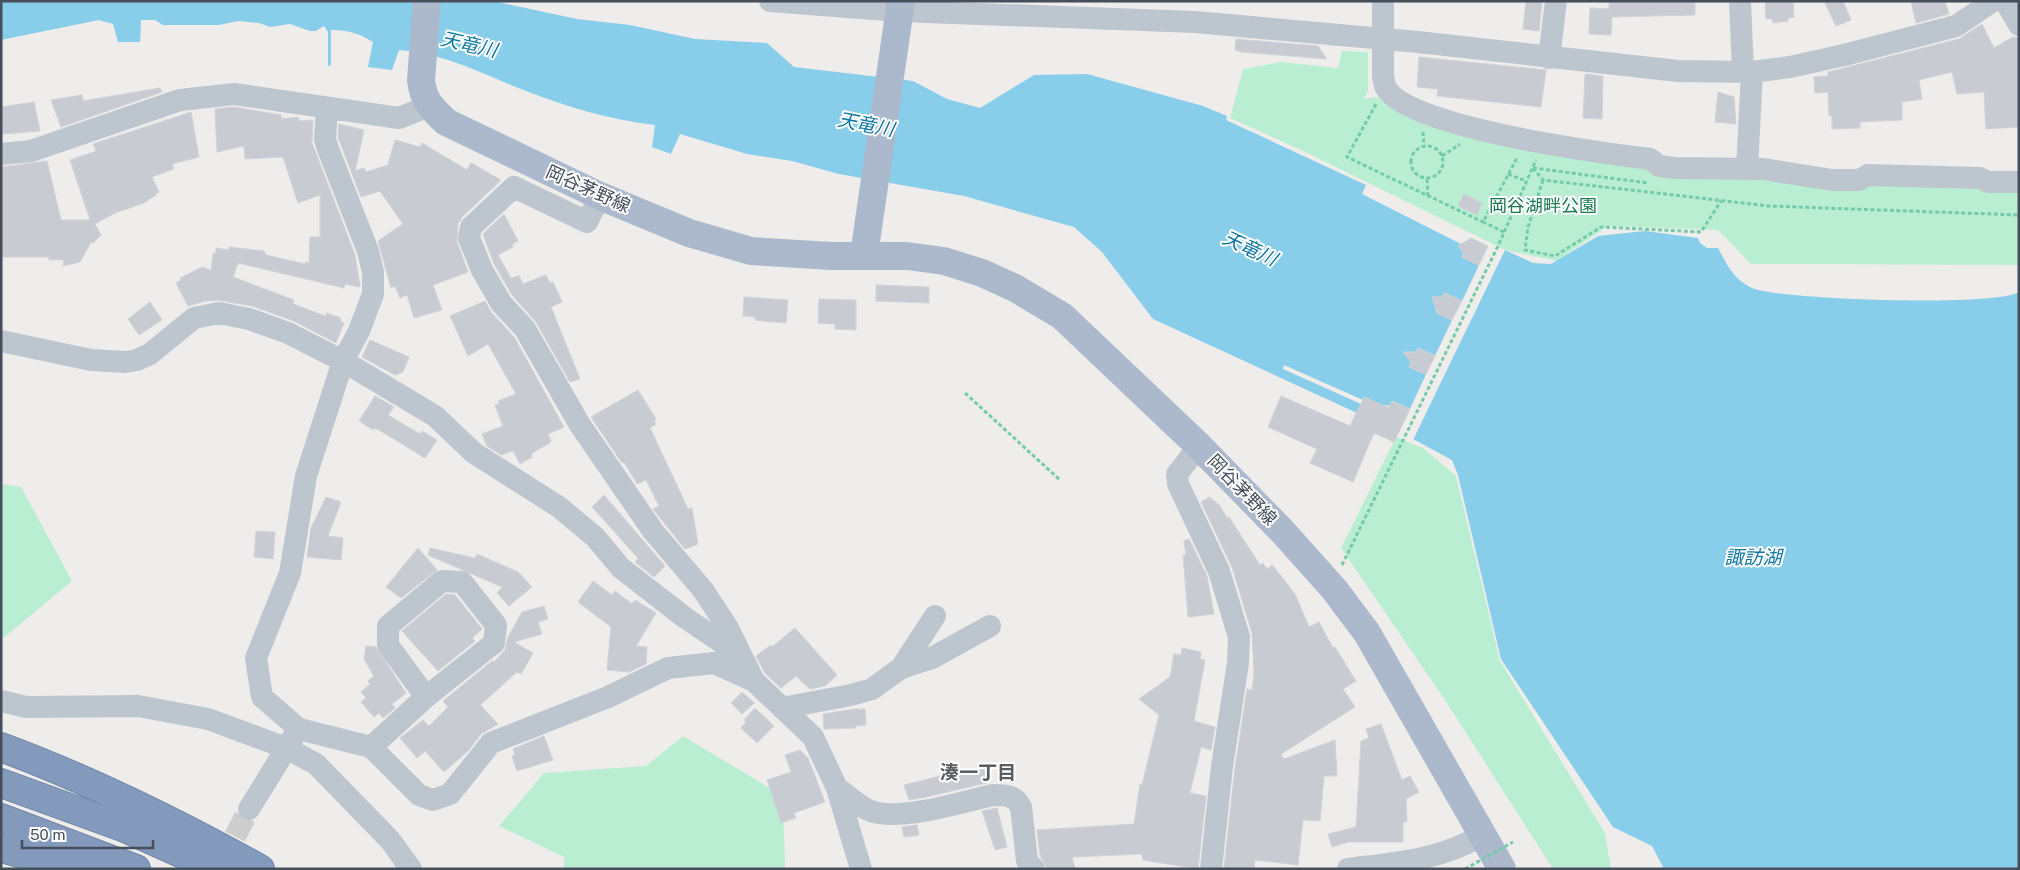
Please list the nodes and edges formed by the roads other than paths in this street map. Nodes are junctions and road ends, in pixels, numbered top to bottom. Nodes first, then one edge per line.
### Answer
1 (427, 1) edge
2 (770, 1) edge
3 (1383, 1) edge
4 (1556, 1) edge
5 (1740, 1) edge
6 (1994, 2) edge
7 (899, 14) edge
8 (2019, 25) edge
9 (1384, 40) junction
10 (1550, 58) junction
11 (1748, 72) junction
12 (426, 100) junction
13 (327, 108) junction
14 (1, 154) edge
15 (1748, 166) junction
16 (2019, 169) edge
17 (1980, 178) junction
18 (2019, 182) edge
19 (600, 196) junction
20 (865, 243) junction
21 (1, 341) edge
22 (344, 361) junction
23 (1199, 446) junction
24 (935, 616) dead end
25 (990, 626) dead end
26 (743, 657) junction
27 (901, 668) junction
28 (754, 681) junction
29 (426, 697) junction
30 (1, 701) edge
31 (782, 708) junction
32 (299, 729) junction
33 (1, 748) edge
34 (286, 748) junction
35 (372, 748) junction
36 (1, 783) edge
37 (837, 788) junction
38 (249, 809) tunnel mouth
39 (1, 818) edge
40 (1482, 835) junction
41 (1, 848) edge
42 (80, 869) edge
43 (136, 869) edge
44 (216, 869) edge
45 (260, 869) edge
46 (411, 869) edge
47 (861, 869) edge
48 (1034, 869) edge
49 (1211, 869) edge
50 (1348, 869) edge
51 (1502, 869) edge

1 - 12 main road
2 - 7 street
3 - 9 street
4 - 10 street
5 - 11 street
6 - 8 street
6 - 11 street
7 - 9 street
7 - 20 main road
9 - 10 street
9 - 15 street
10 - 11 street
11 - 15 street
12 - 13 street
12 - 19 main road, 岡谷茅野線
13 - 14 street
13 - 22 street
15 - 17 street
16 - 17 street
17 - 18 street
19 - 20 main road, 岡谷茅野線
19 - 26 street
20 - 23 main road, 岡谷茅野線
21 - 22 street
22 - 26 street
22 - 32 street
23 - 40 main road, 岡谷茅野線
23 - 49 street
24 - 27 street
25 - 27 street
26 - 28 street
27 - 31 street
28 - 31 street
28 - 35 street
29 - 29 street
29 - 35 street
30 - 34 street
31 - 37 street
32 - 34 street
32 - 35 street
33 - 45 highway
34 - 38 street
34 - 46 street
36 - 44 highway
37 - 47 street
37 - 48 street
39 - 43 highway
40 - 50 street
40 - 51 main road, 岡谷茅野線
41 - 42 highway

